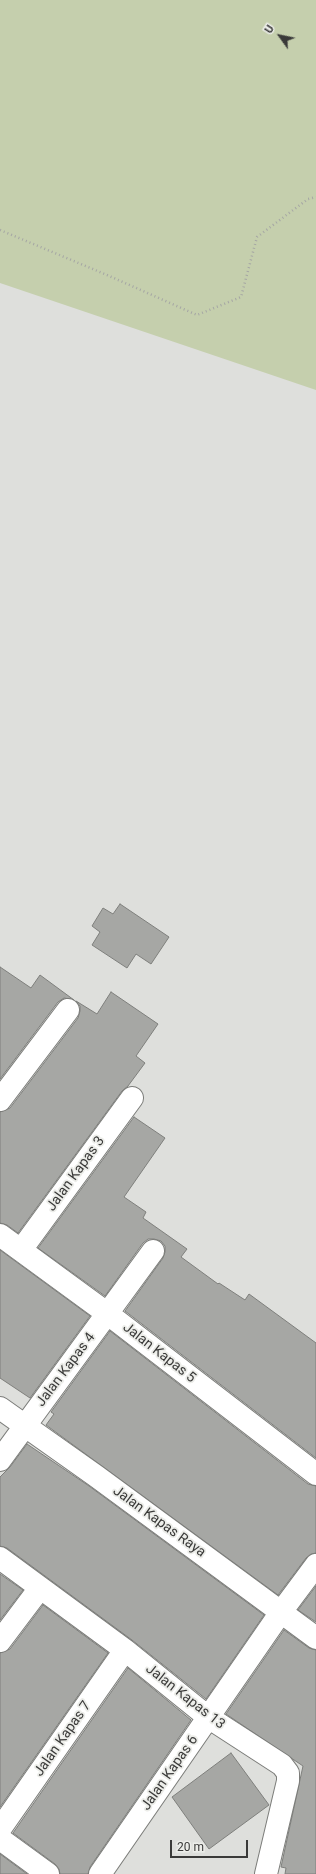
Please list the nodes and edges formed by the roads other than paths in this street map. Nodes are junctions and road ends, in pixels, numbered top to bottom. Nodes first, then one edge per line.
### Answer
1 (68, 1010) dead end
2 (132, 1098) dead end
3 (0, 1100) edge
4 (0, 1236) edge
5 (21, 1250) junction
6 (153, 1251) dead end
7 (108, 1314) junction
8 (0, 1408) edge
9 (24, 1426) junction
10 (0, 1460) edge
11 (316, 1474) edge
12 (0, 1558) edge
13 (316, 1565) edge
14 (40, 1588) junction
15 (281, 1612) junction
16 (316, 1638) edge
17 (0, 1641) edge
18 (125, 1650) junction
19 (208, 1717) junction
20 (0, 1829) edge
21 (0, 1839) edge
22 (48, 1874) edge
23 (100, 1874) edge
24 (266, 1874) edge

1 - 3 street
2 - 5 street, Jalan Kapas 3
4 - 5 street, Jalan Kapas 5
5 - 7 street, Jalan Kapas 5
6 - 7 street, Jalan Kapas 4
7 - 9 street, Jalan Kapas 4
7 - 11 street, Jalan Kapas 5
8 - 9 street, Jalan Kapas Raya
9 - 10 street, Jalan Kapas 4
9 - 15 street, Jalan Kapas Raya
12 - 14 street, Jalan Kapas 13
13 - 15 street
14 - 17 street
14 - 18 street, Jalan Kapas 13
15 - 16 street, Jalan Kapas Raya
15 - 19 street, Jalan Kapas 6
18 - 19 street, Jalan Kapas 13
18 - 20 street, Jalan Kapas 7
19 - 23 street, Jalan Kapas 6
19 - 24 street, Jalan Kapas 13
21 - 22 street

